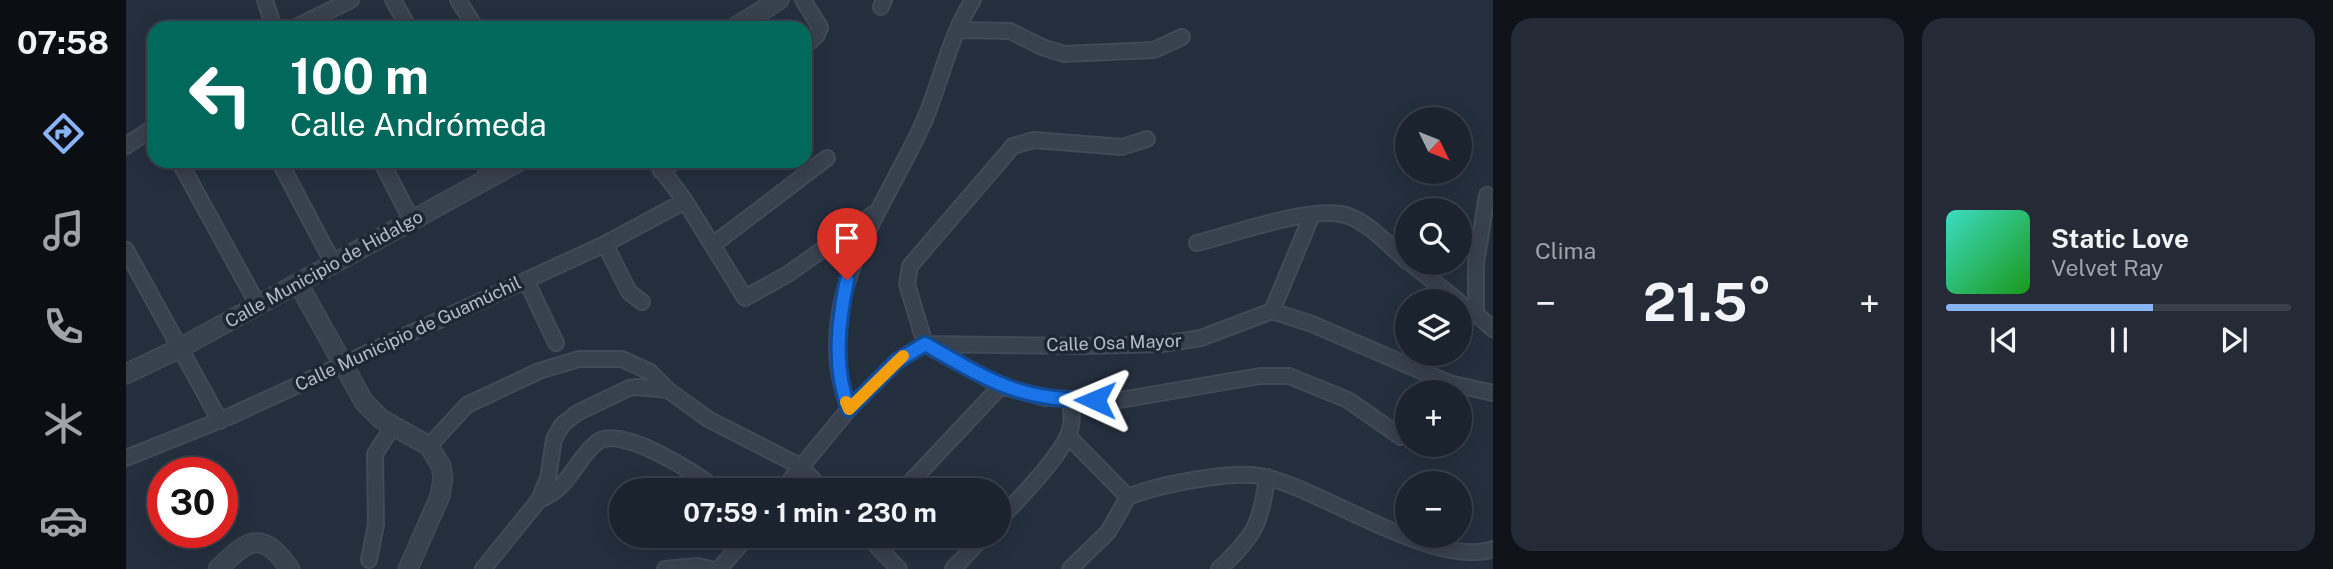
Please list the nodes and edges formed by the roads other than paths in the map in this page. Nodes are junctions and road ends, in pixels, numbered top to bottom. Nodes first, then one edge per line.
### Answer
1 (265, 0) edge
2 (351, 0) edge
3 (393, 0) edge
4 (458, 0) edge
5 (779, 0) edge
6 (803, 0) edge
7 (973, 0) edge
8 (272, 21) edge
9 (314, 21) edge
10 (405, 21) edge
11 (472, 21) edge
12 (745, 21) edge
13 (959, 30) junction
14 (1182, 37) dead end
15 (812, 39) edge
16 (147, 132) edge
17 (1147, 139) dead end
18 (126, 146) edge
19 (827, 158) dead end
20 (183, 168) edge
21 (283, 168) edge
22 (385, 168) edge
23 (660, 168) edge
24 (487, 169) edge
25 (1487, 195) dead end
26 (685, 201) junction
27 (874, 214) junction
28 (1312, 215) junction
29 (412, 220) junction
30 (1196, 243) dead end
31 (605, 244) junction
32 (713, 244) junction
33 (126, 250) edge
34 (1395, 251) edge
35 (333, 263) junction
36 (1425, 275) edge
37 (526, 280) junction
38 (298, 283) junction
39 (1442, 289) edge
40 (642, 302) dead end
41 (258, 305) junction
42 (1472, 309) edge
43 (1476, 311) junction
44 (1272, 312) junction
45 (1493, 330) edge
46 (556, 343) dead end
47 (925, 344) junction
48 (180, 348) junction
49 (342, 363) junction
50 (126, 374) edge
51 (1001, 386) junction
52 (668, 390) junction
53 (1493, 393) edge
54 (1070, 400) junction
55 (849, 409) junction
56 (219, 421) junction
57 (393, 426) junction
58 (1395, 433) edge
59 (1068, 436) junction
60 (429, 446) junction
61 (126, 458) edge
62 (800, 466) junction
63 (1267, 477) junction
64 (702, 478) edge
65 (791, 478) edge
66 (812, 478) edge
67 (914, 478) edge
68 (1128, 497) junction
69 (539, 500) junction
70 (1011, 506) edge
71 (737, 548) edge
72 (878, 548) edge
73 (973, 548) edge
74 (1493, 549) edge
75 (369, 560) dead end
76 (218, 569) edge
77 (290, 569) edge
78 (408, 569) edge
79 (483, 569) edge
80 (665, 569) edge
81 (710, 569) edge
82 (719, 569) edge
83 (898, 569) edge
84 (953, 569) edge
85 (1070, 569) edge
86 (1219, 569) edge

1 - 8 street
2 - 9 street
3 - 10 street
4 - 11 street
5 - 12 street
6 - 15 street
7 - 13 street
13 - 14 street
13 - 27 street
16 - 18 street
17 - 47 street
19 - 32 street
20 - 41 street
21 - 35 street
22 - 29 street
23 - 26 street
24 - 29 street, Calle Municipio de Hidalgo
25 - 43 street
26 - 31 street, Calle Municipio de Guamúchil
26 - 32 street
27 - 32 street
27 - 55 street
28 - 30 street
28 - 34 street
28 - 44 street
29 - 35 street, Calle Municipio de Hidalgo
31 - 37 street, Calle Municipio de Guamúchil
31 - 40 street
33 - 48 street
35 - 38 street, Calle Municipio de Hidalgo
36 - 39 street
37 - 46 street
37 - 49 street, Calle Municipio de Guamúchil
38 - 41 street, Calle Municipio de Hidalgo
38 - 49 street
41 - 48 street, Calle Municipio de Hidalgo
42 - 43 street
43 - 45 street
44 - 47 street, Calle Osa Mayor
44 - 53 street
47 - 51 street
47 - 55 street
48 - 50 street, Calle Municipio de Hidalgo
48 - 56 street
49 - 56 street, Calle Municipio de Guamúchil
49 - 57 street
51 - 54 street
51 - 67 street
52 - 60 street
52 - 62 street
52 - 69 street
54 - 58 street
54 - 59 street
55 - 62 street
56 - 61 street, Calle Municipio de Guamúchil
57 - 60 street
57 - 75 street
59 - 68 street
59 - 70 street
60 - 78 street
62 - 65 street
62 - 66 street
63 - 68 street
63 - 74 street
63 - 86 street
64 - 69 street
68 - 85 street
69 - 79 street
71 - 82 street
72 - 83 street
73 - 84 street
76 - 77 street
80 - 81 street

